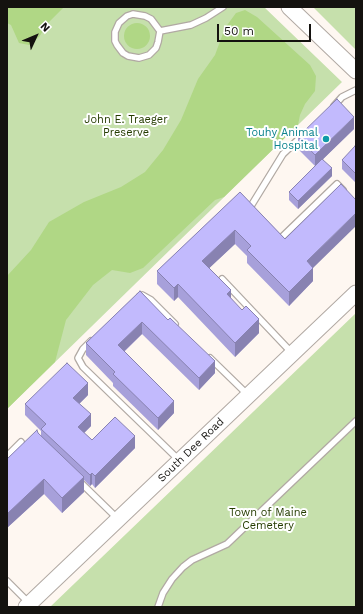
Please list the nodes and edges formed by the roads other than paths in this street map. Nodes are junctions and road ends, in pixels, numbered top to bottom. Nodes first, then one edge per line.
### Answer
1 (223, 7) edge
2 (289, 7) edge
3 (160, 31) junction
4 (356, 71) edge
5 (356, 90) edge
6 (332, 107) edge
7 (310, 128) edge
8 (347, 193) edge
9 (251, 206) edge
10 (280, 239) edge
11 (222, 279) edge
12 (356, 293) edge
13 (136, 298) edge
14 (178, 326) edge
15 (93, 339) edge
16 (204, 352) edge
17 (292, 354) junction
18 (248, 395) junction
19 (356, 421) edge
20 (21, 442) dead end
21 (7, 456) edge
22 (180, 461) junction
23 (74, 477) edge
24 (118, 519) junction
25 (7, 581) edge
26 (28, 605) edge
27 (158, 607) edge

1 - 3 lane
2 - 4 main road
3 - 3 lane
5 - 6 lane
7 - 9 lane
8 - 10 lane
11 - 17 lane
12 - 17 main road, South Dee Road
13 - 14 lane
15 - 22 lane
16 - 18 lane
17 - 18 main road, South Dee Road
18 - 22 main road, South Dee Road
19 - 27 lane
20 - 21 lane
22 - 24 main road, South Dee Road
23 - 24 lane
24 - 26 main road, South Dee Road
25 - 26 lane

